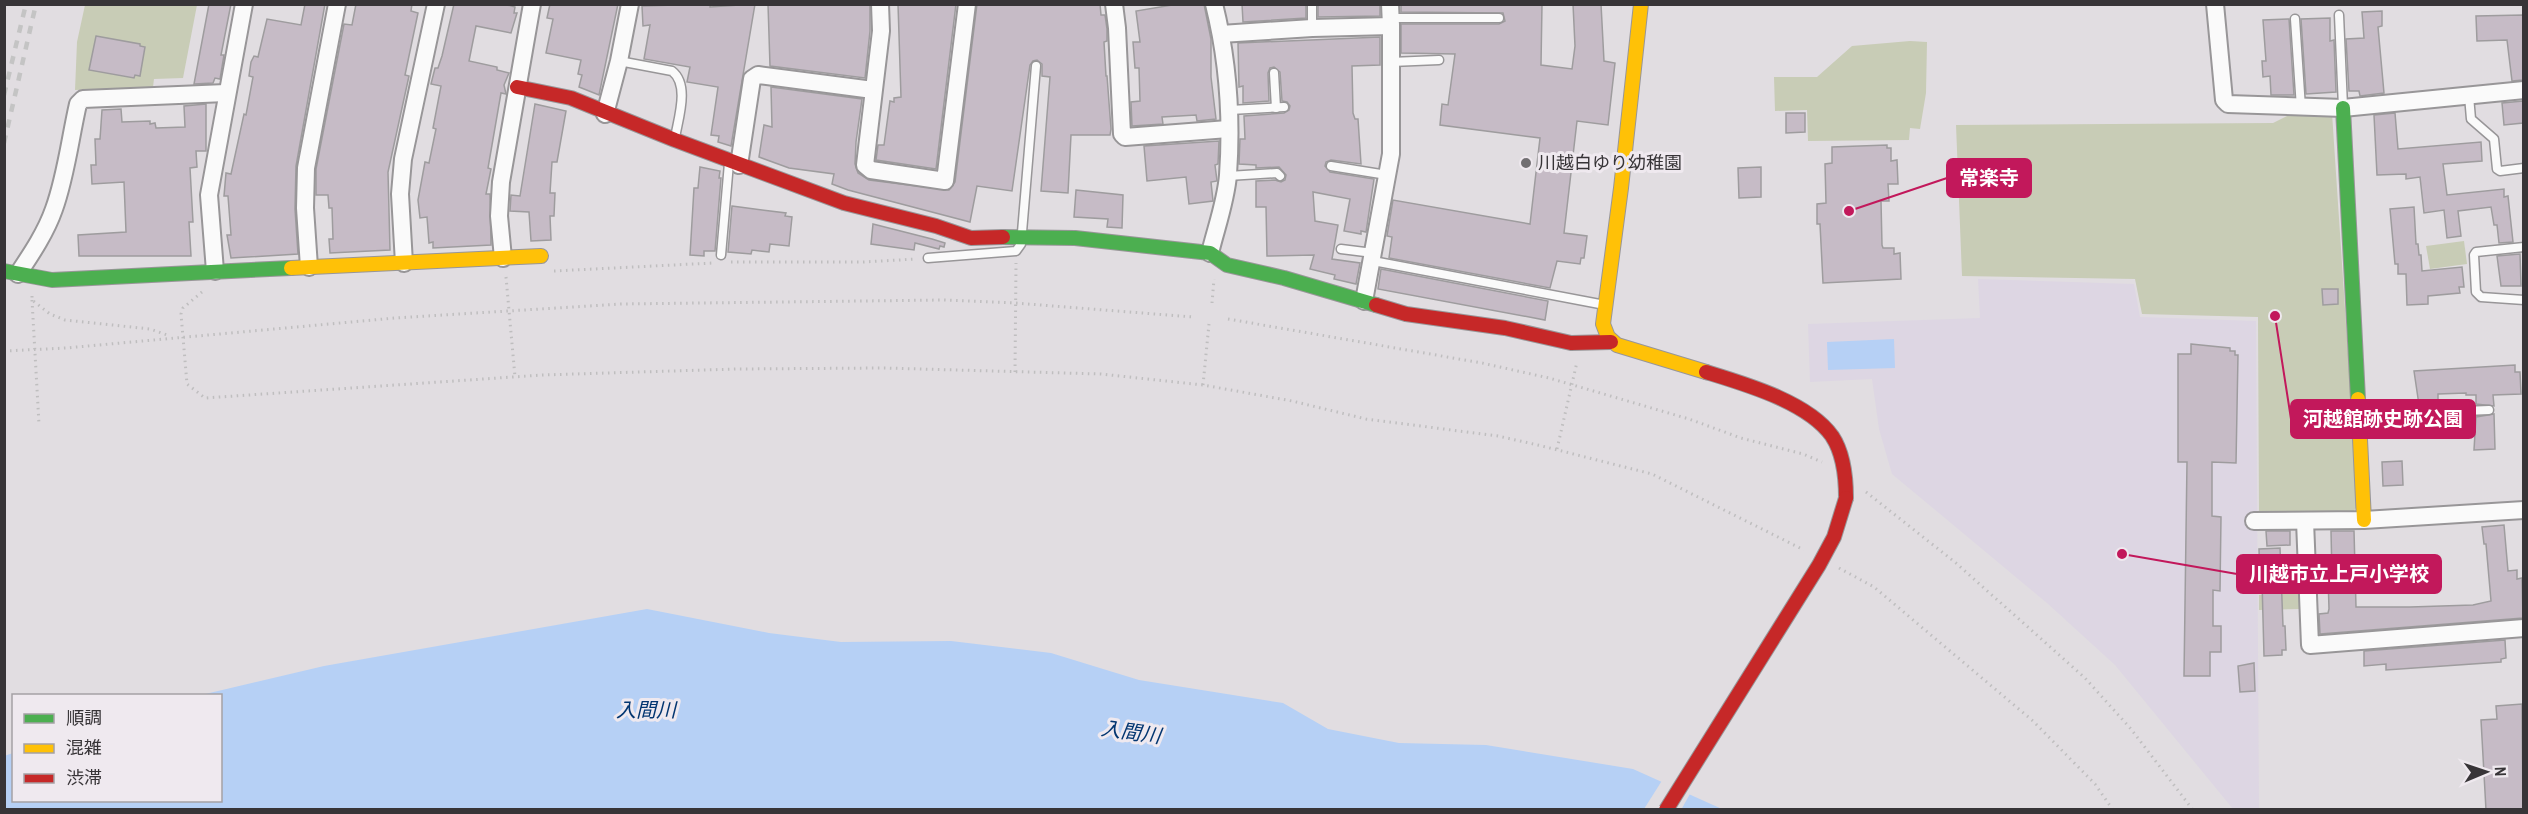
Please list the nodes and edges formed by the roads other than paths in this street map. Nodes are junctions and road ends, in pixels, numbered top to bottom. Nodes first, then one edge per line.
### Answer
1 (244, 4) edge
2 (337, 4) edge
3 (436, 4) edge
4 (532, 4) edge
5 (630, 4) edge
6 (880, 4) edge
7 (967, 4) edge
8 (1114, 4) edge
9 (1214, 4) edge
10 (1312, 4) edge
11 (1641, 4) edge
12 (2215, 4) edge
13 (2339, 15) dead end
14 (1390, 16) edge
15 (1499, 18) dead end
16 (2295, 18) dead end
17 (1312, 28) junction
18 (1221, 34) junction
19 (1439, 60) dead end
20 (619, 61) junction
21 (1391, 62) junction
22 (1036, 66) dead end
23 (1274, 73) dead end
24 (517, 87) junction
25 (873, 90) junction
26 (2523, 90) edge
27 (226, 93) junction
28 (2469, 96) junction
29 (2301, 108) junction
30 (2343, 108) junction
31 (1230, 110) junction
32 (605, 114) junction
33 (1228, 129) junction
34 (675, 140) junction
35 (734, 163) junction
36 (1331, 166) dead end
37 (2523, 168) edge
38 (1388, 175) junction
39 (1228, 176) junction
40 (1280, 176) dead end
41 (1023, 236) junction
42 (2523, 247) edge
43 (1341, 249) dead end
44 (1210, 253) junction
45 (541, 256) dead end
46 (1373, 257) junction
47 (928, 258) road end
48 (719, 259) road end
49 (404, 263) junction
50 (504, 263) junction
51 (309, 267) junction
52 (215, 271) junction
53 (17, 274) edge
54 (2523, 300) edge
55 (1364, 301) junction
56 (1605, 305) junction
57 (1611, 342) junction
58 (2489, 410) dead end
59 (2361, 425) junction
60 (2523, 510) edge
61 (2364, 520) junction
62 (2254, 521) dead end
63 (2305, 521) junction
64 (2523, 628) edge
65 (1666, 810) edge

1 - 27 street
2 - 51 street
3 - 49 street
4 - 24 street
5 - 20 street
6 - 25 street
7 - 25 street
8 - 33 street
9 - 18 street
10 - 17 lane
11 - 56 street
12 - 29 street
13 - 30 lane
14 - 15 lane
14 - 17 street
14 - 21 street
16 - 29 lane
17 - 18 street
18 - 31 street
19 - 21 lane
20 - 32 street
20 - 34 lane
21 - 38 street
22 - 41 lane
23 - 31 lane
24 - 32 street
24 - 50 street
25 - 35 street
26 - 28 street
27 - 52 street
27 - 53 street
28 - 30 street
28 - 37 lane
29 - 30 street
30 - 59 street
31 - 33 street
32 - 34 street
33 - 39 street
34 - 35 street
35 - 41 street
35 - 48 lane
36 - 38 lane
38 - 46 street
39 - 40 lane
39 - 44 street
41 - 44 street
41 - 47 lane
42 - 54 lane
43 - 46 lane
44 - 55 street
45 - 50 street
46 - 55 street
46 - 56 lane
49 - 50 street
49 - 51 street
51 - 52 street
52 - 53 street
55 - 57 street
56 - 57 street
57 - 65 street, bridge
58 - 59 lane
59 - 61 street
60 - 61 street
61 - 63 street
62 - 63 street
63 - 64 street

